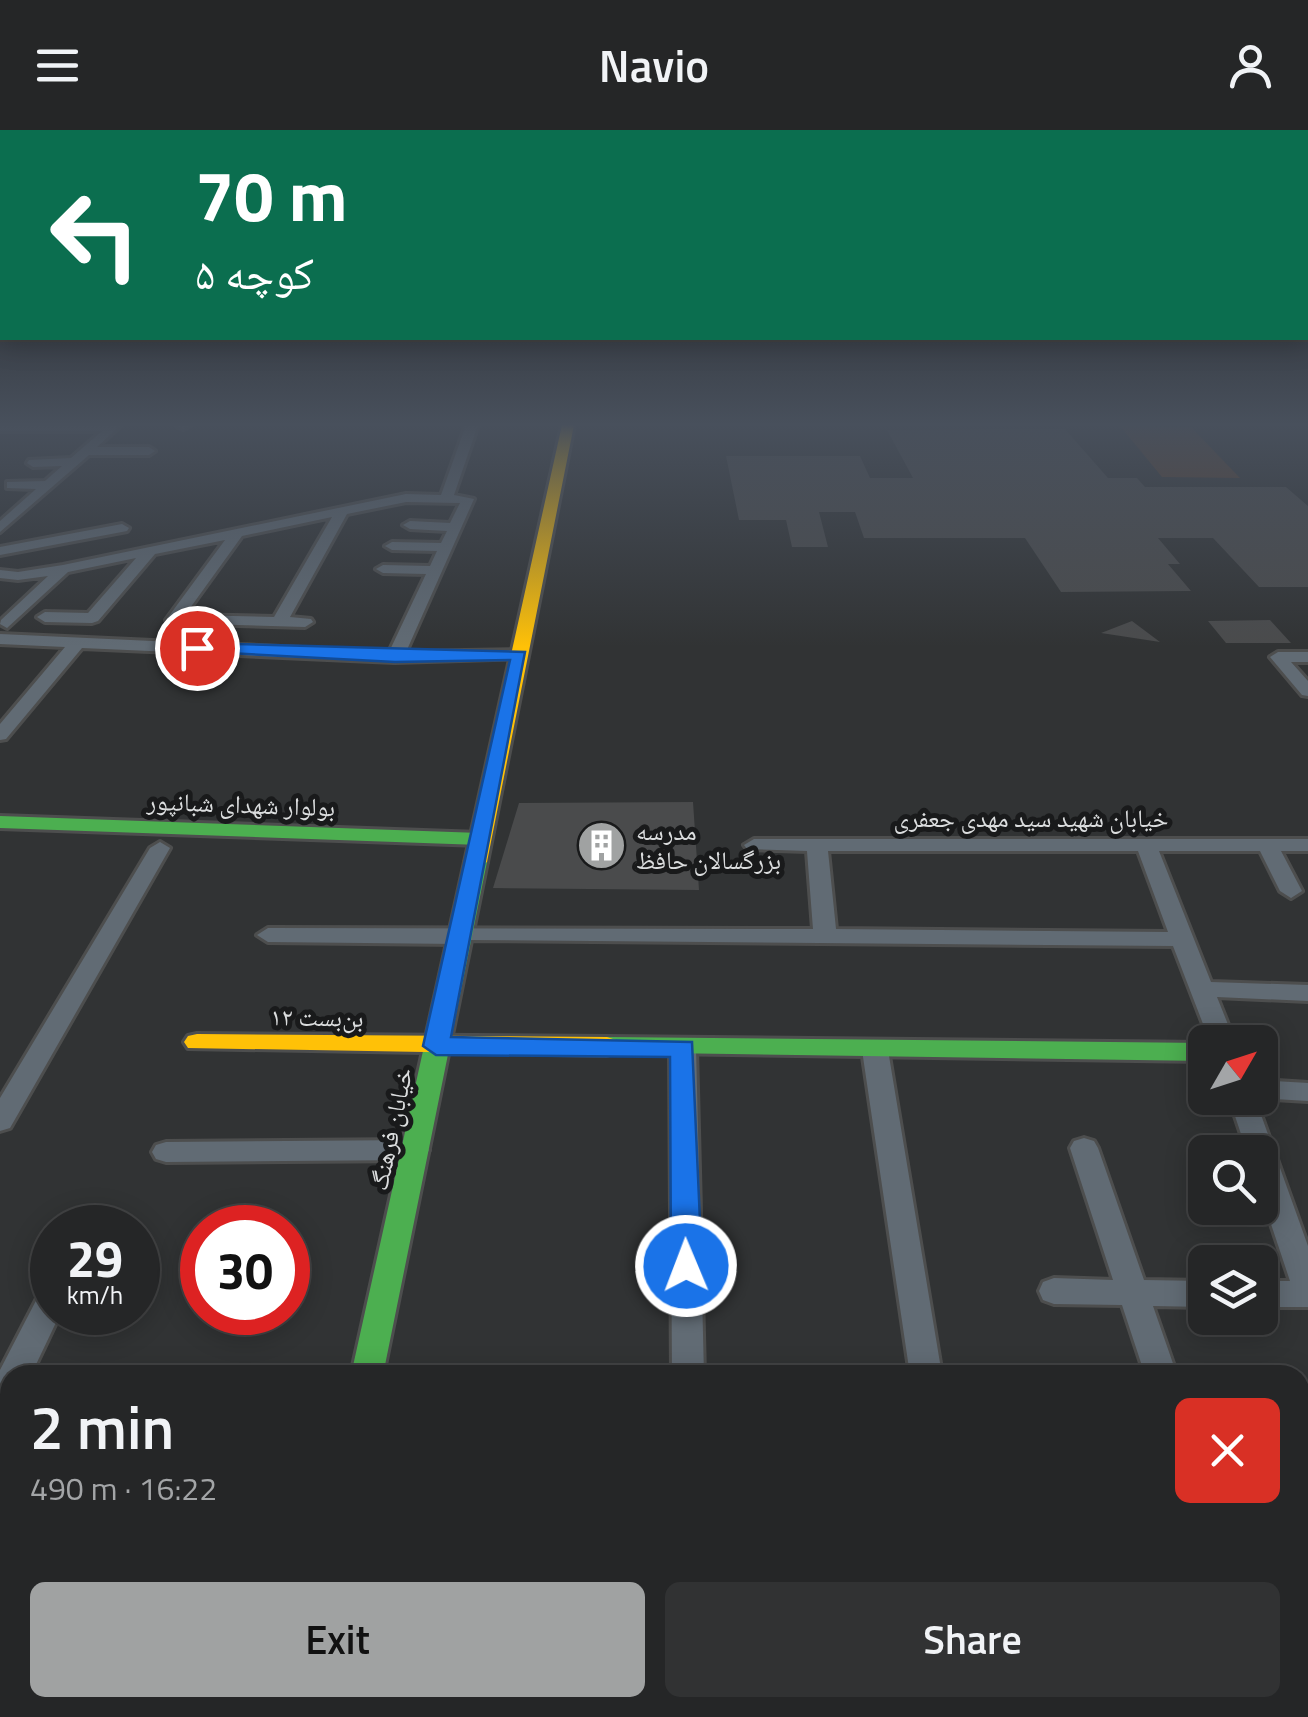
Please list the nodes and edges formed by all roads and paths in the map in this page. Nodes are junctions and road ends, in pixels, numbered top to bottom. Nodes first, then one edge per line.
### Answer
1 (33, 499) edge
2 (401, 499) edge
3 (468, 499) edge
4 (552, 499) edge
5 (0, 511) edge
6 (20, 511) junction
7 (342, 511) junction
8 (410, 525) dead end
9 (455, 527) junction
10 (0, 528) edge
11 (122, 528) dead end
12 (238, 532) junction
13 (392, 546) dead end
14 (446, 547) junction
15 (0, 551) edge
16 (150, 551) junction
17 (63, 569) junction
18 (383, 569) dead end
19 (435, 570) junction
20 (0, 574) edge
21 (45, 617) dead end
22 (278, 622) junction
23 (304, 622) dead end
24 (4, 631) edge
25 (78, 642) junction
26 (519, 655) junction
27 (395, 656) junction
28 (1308, 657) edge
29 (1308, 691) edge
30 (6, 728) edge
31 (0, 822) edge
32 (0, 840) edge
33 (1146, 845) junction
34 (1267, 845) junction
35 (1308, 845) edge
36 (754, 846) dead end
37 (817, 846) junction
38 (160, 848) junction
39 (402, 848) junction
40 (478, 850) junction
41 (1291, 891) dead end
42 (268, 935) dead end
43 (460, 935) junction
44 (825, 936) junction
45 (1182, 939) junction
46 (1202, 990) junction
47 (1308, 993) edge
48 (1215, 1025) edge
49 (197, 1042) dead end
50 (436, 1046) junction
51 (683, 1048) junction
52 (875, 1050) junction
53 (1188, 1052) edge
54 (1278, 1090) edge
55 (1308, 1092) edge
56 (1248, 1115) edge
57 (0, 1121) edge
58 (1084, 1148) dead end
59 (414, 1150) junction
60 (166, 1152) dead end
61 (1307, 1287) edge
62 (1054, 1291) dead end
63 (1278, 1291) edge
64 (1134, 1294) junction
65 (1188, 1294) edge
66 (34, 1335) edge
67 (19, 1365) edge
68 (369, 1365) edge
69 (688, 1365) edge
70 (924, 1365) edge
71 (1157, 1365) edge

1 - 6 street
2 - 7 street
3 - 9 street
4 - 26 street, خیابان فرهنگ
5 - 6 street
6 - 10 street
7 - 12 street
7 - 22 street
8 - 9 street
9 - 14 street
11 - 15 street
12 - 16 street
12 - 22 street
13 - 14 street
14 - 19 street
16 - 17 street
16 - 21 street
17 - 20 street
17 - 24 street
18 - 19 street
19 - 27 street
22 - 23 street
24 - 25 street
25 - 27 street
25 - 30 street
26 - 27 street
26 - 40 street, خیابان فرهنگ
28 - 29 street
31 - 39 street, بولوار شهدای شبانپور
32 - 38 street, بولوار شهدای شبانپور
33 - 34 street, خیابان شهید سید مهدی جعفری
33 - 37 street, خیابان شهید سید مهدی جعفری
33 - 45 street
34 - 35 street, خیابان شهید سید مهدی جعفری
34 - 41 street
36 - 37 street, خیابان شهید سید مهدی جعفری
37 - 44 street
38 - 39 street, بولوار شهدای شبانپور
38 - 57 street
39 - 40 street, بولوار شهدای شبانپور
40 - 43 street, خیابان فرهنگ
42 - 43 street
43 - 44 street
43 - 50 street, خیابان فرهنگ
44 - 45 street
45 - 46 street
46 - 47 street
46 - 48 street
49 - 50 street, بن‌بست ۱۲
50 - 51 street, بن‌بست ۱۲
50 - 59 street, خیابان فرهنگ
51 - 52 street, بن‌بست ۱۲
51 - 69 street
52 - 53 street, بن‌بست ۱۲
52 - 70 street
54 - 55 street
56 - 61 street
58 - 64 street
59 - 60 street
59 - 68 street, خیابان فرهنگ
61 - 63 street
62 - 64 street
64 - 65 street
64 - 71 street
66 - 67 street

